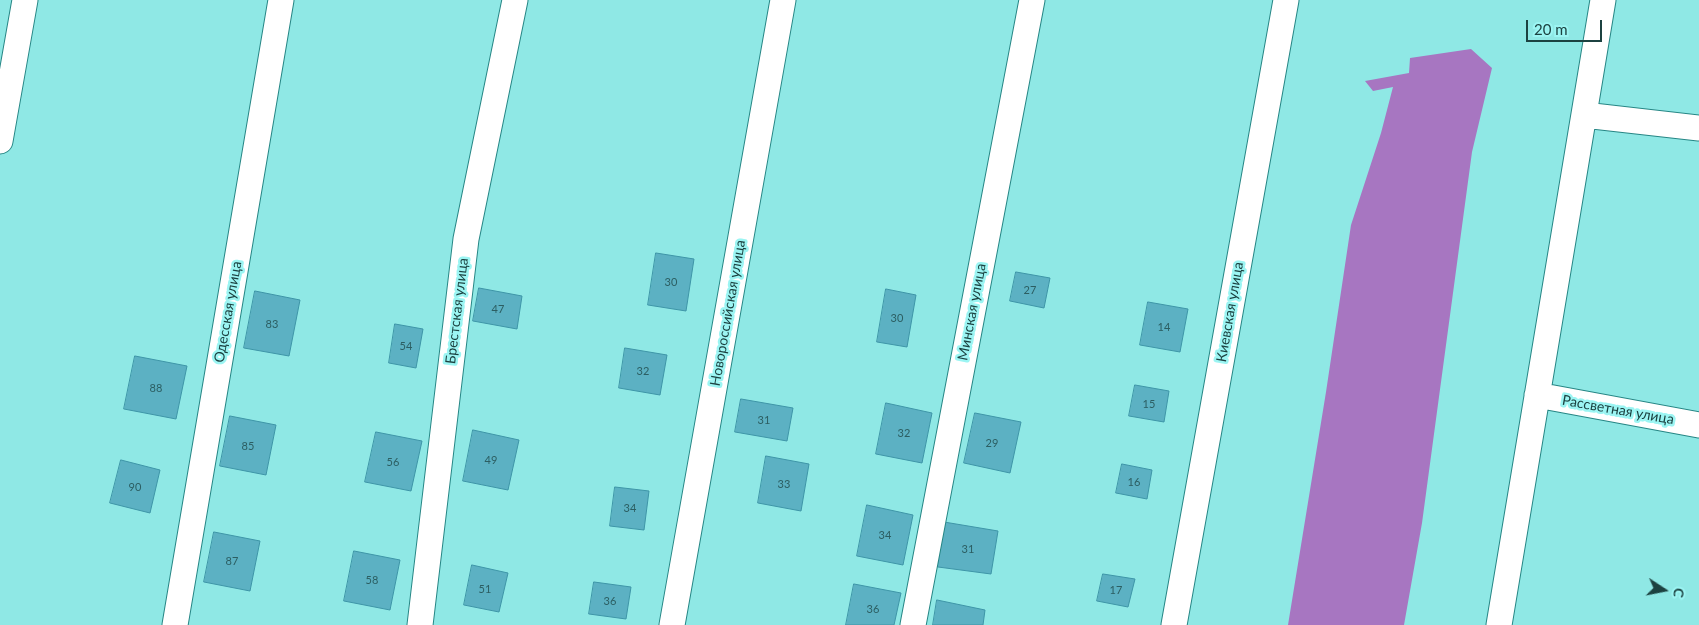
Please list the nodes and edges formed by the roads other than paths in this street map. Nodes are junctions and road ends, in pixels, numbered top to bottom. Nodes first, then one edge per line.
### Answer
1 (25, 0) edge
2 (281, 0) edge
3 (515, 0) edge
4 (783, 0) edge
5 (1032, 0) edge
6 (1286, 0) edge
7 (1603, 0) edge
8 (1584, 115) junction
9 (1699, 128) edge
10 (0, 141) edge
11 (1537, 395) junction
12 (1699, 424) edge
13 (175, 625) edge
14 (420, 625) edge
15 (672, 625) edge
16 (913, 625) edge
17 (1174, 625) edge
18 (1500, 625) edge

1 - 10 street
2 - 13 street, Одесская улица
3 - 14 street, Брестская улица
4 - 15 street, Новороссийская улица
5 - 16 street, Минская улица
6 - 17 street, Киевская улица
7 - 8 street
8 - 9 street
8 - 11 street
11 - 12 street, Рассветная улица
11 - 18 street

